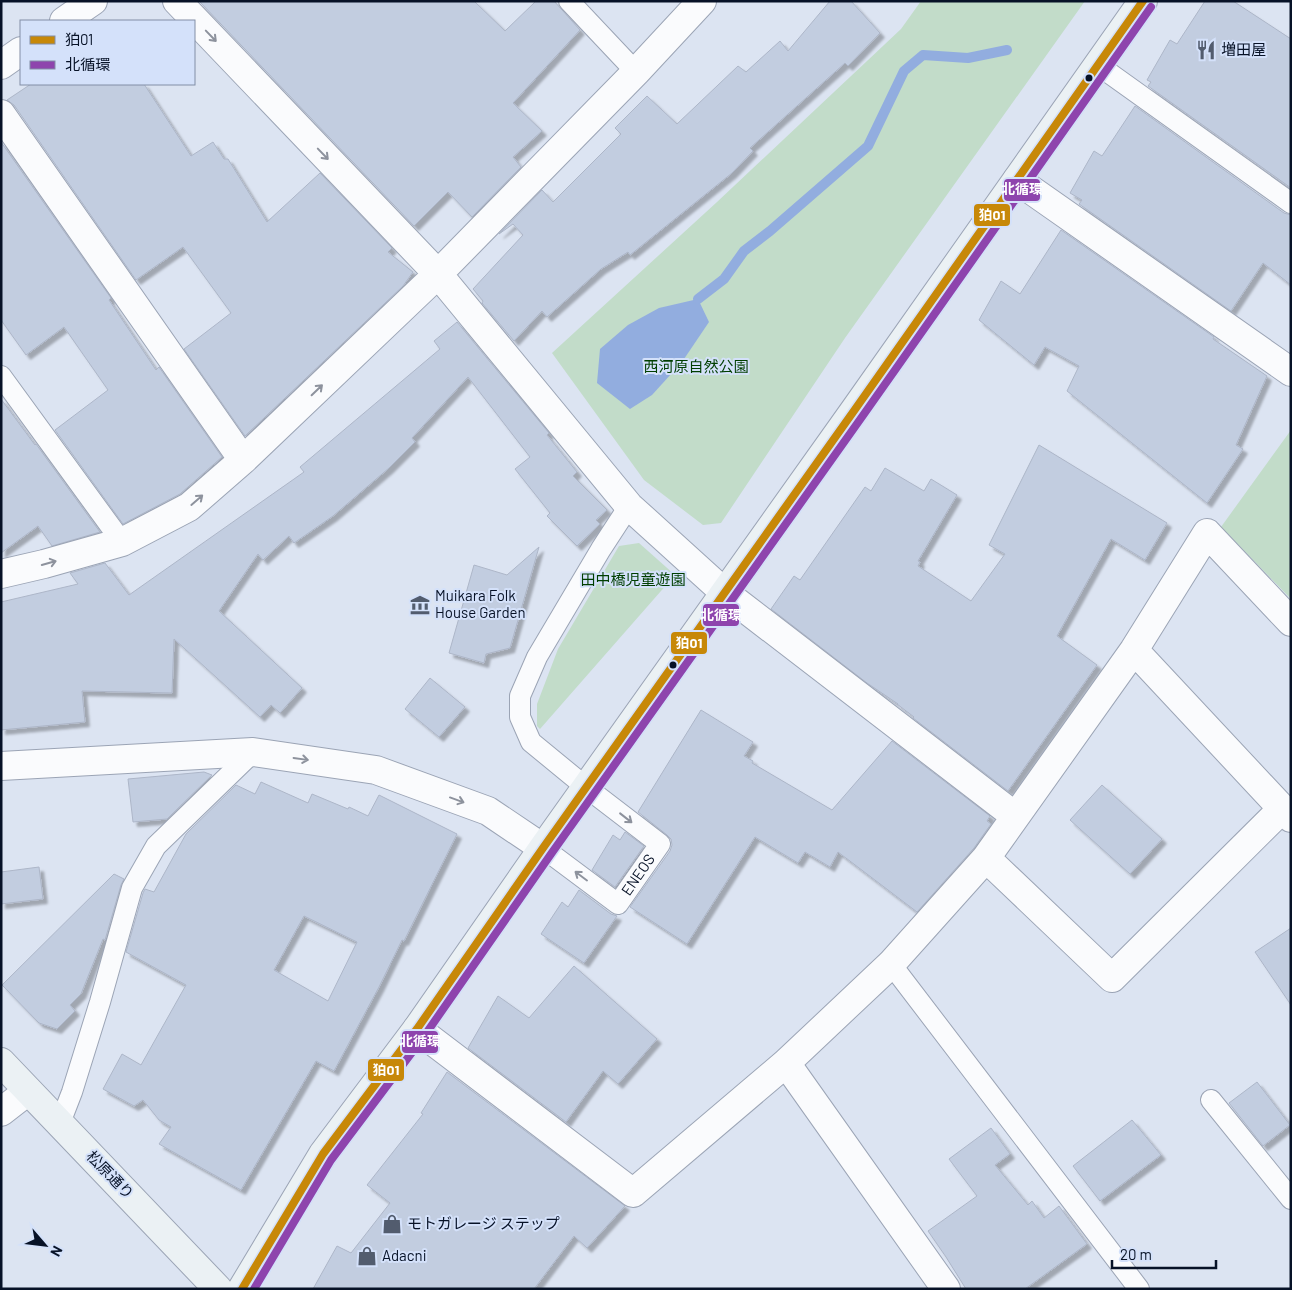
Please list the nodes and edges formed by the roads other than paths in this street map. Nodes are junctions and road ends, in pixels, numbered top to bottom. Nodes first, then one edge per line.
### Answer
1 (93, 1) edge
2 (177, 1) edge
3 (569, 1) edge
4 (702, 1) edge
5 (1143, 1) edge
6 (65, 20) edge
7 (20, 52) edge
8 (1, 65) edge
9 (1098, 65) junction
10 (636, 72) junction
11 (1, 114) edge
12 (1017, 180) junction
13 (1291, 203) edge
14 (438, 274) junction
15 (1291, 372) edge
16 (1, 376) edge
17 (243, 460) junction
18 (629, 506) junction
19 (122, 542) junction
20 (1, 574) edge
21 (725, 593) junction
22 (1291, 622) edge
23 (1134, 650) junction
24 (253, 752) junction
25 (1, 766) edge
26 (587, 788) junction
27 (1286, 813) edge
28 (1015, 816) junction
29 (543, 848) junction
30 (986, 858) junction
31 (891, 964) junction
32 (417, 1029) junction
33 (1, 1062) edge
34 (786, 1062) junction
35 (28, 1091) junction
36 (1211, 1100) dead end
37 (1, 1112) edge
38 (60, 1123) junction
39 (1291, 1198) edge
40 (936, 1285) edge
41 (218, 1289) edge
42 (242, 1289) edge
43 (1139, 1289) edge

1 - 6 street
2 -> 14 street
3 - 10 lane
4 - 10 street
5 - 9 main road
7 - 8 street
9 - 12 main road
9 - 13 lane
10 - 14 street
11 - 17 street
12 - 15 street
12 - 21 main road
17 -> 14 street
14 - 18 street
16 - 19 lane
19 -> 17 street
18 - 21 street
18 - 26 lane
20 -> 19 street
21 - 26 main road
21 - 28 street
22 - 23 street
23 - 27 street
23 - 28 street
24 - 25 street
24 -> 29 street
24 - 38 lane
26 - 29 main road
26 -> 29 lane, ENEOS
27 - 30 street
28 - 30 street
29 - 32 main road
30 - 31 street
31 - 34 street
31 - 43 lane
32 - 34 street
32 - 42 main road
33 - 35 main road, 松原通り
34 - 40 street
35 - 37 street
35 - 38 main road, 松原通り
36 - 39 lane
38 - 41 main road, 松原通り

